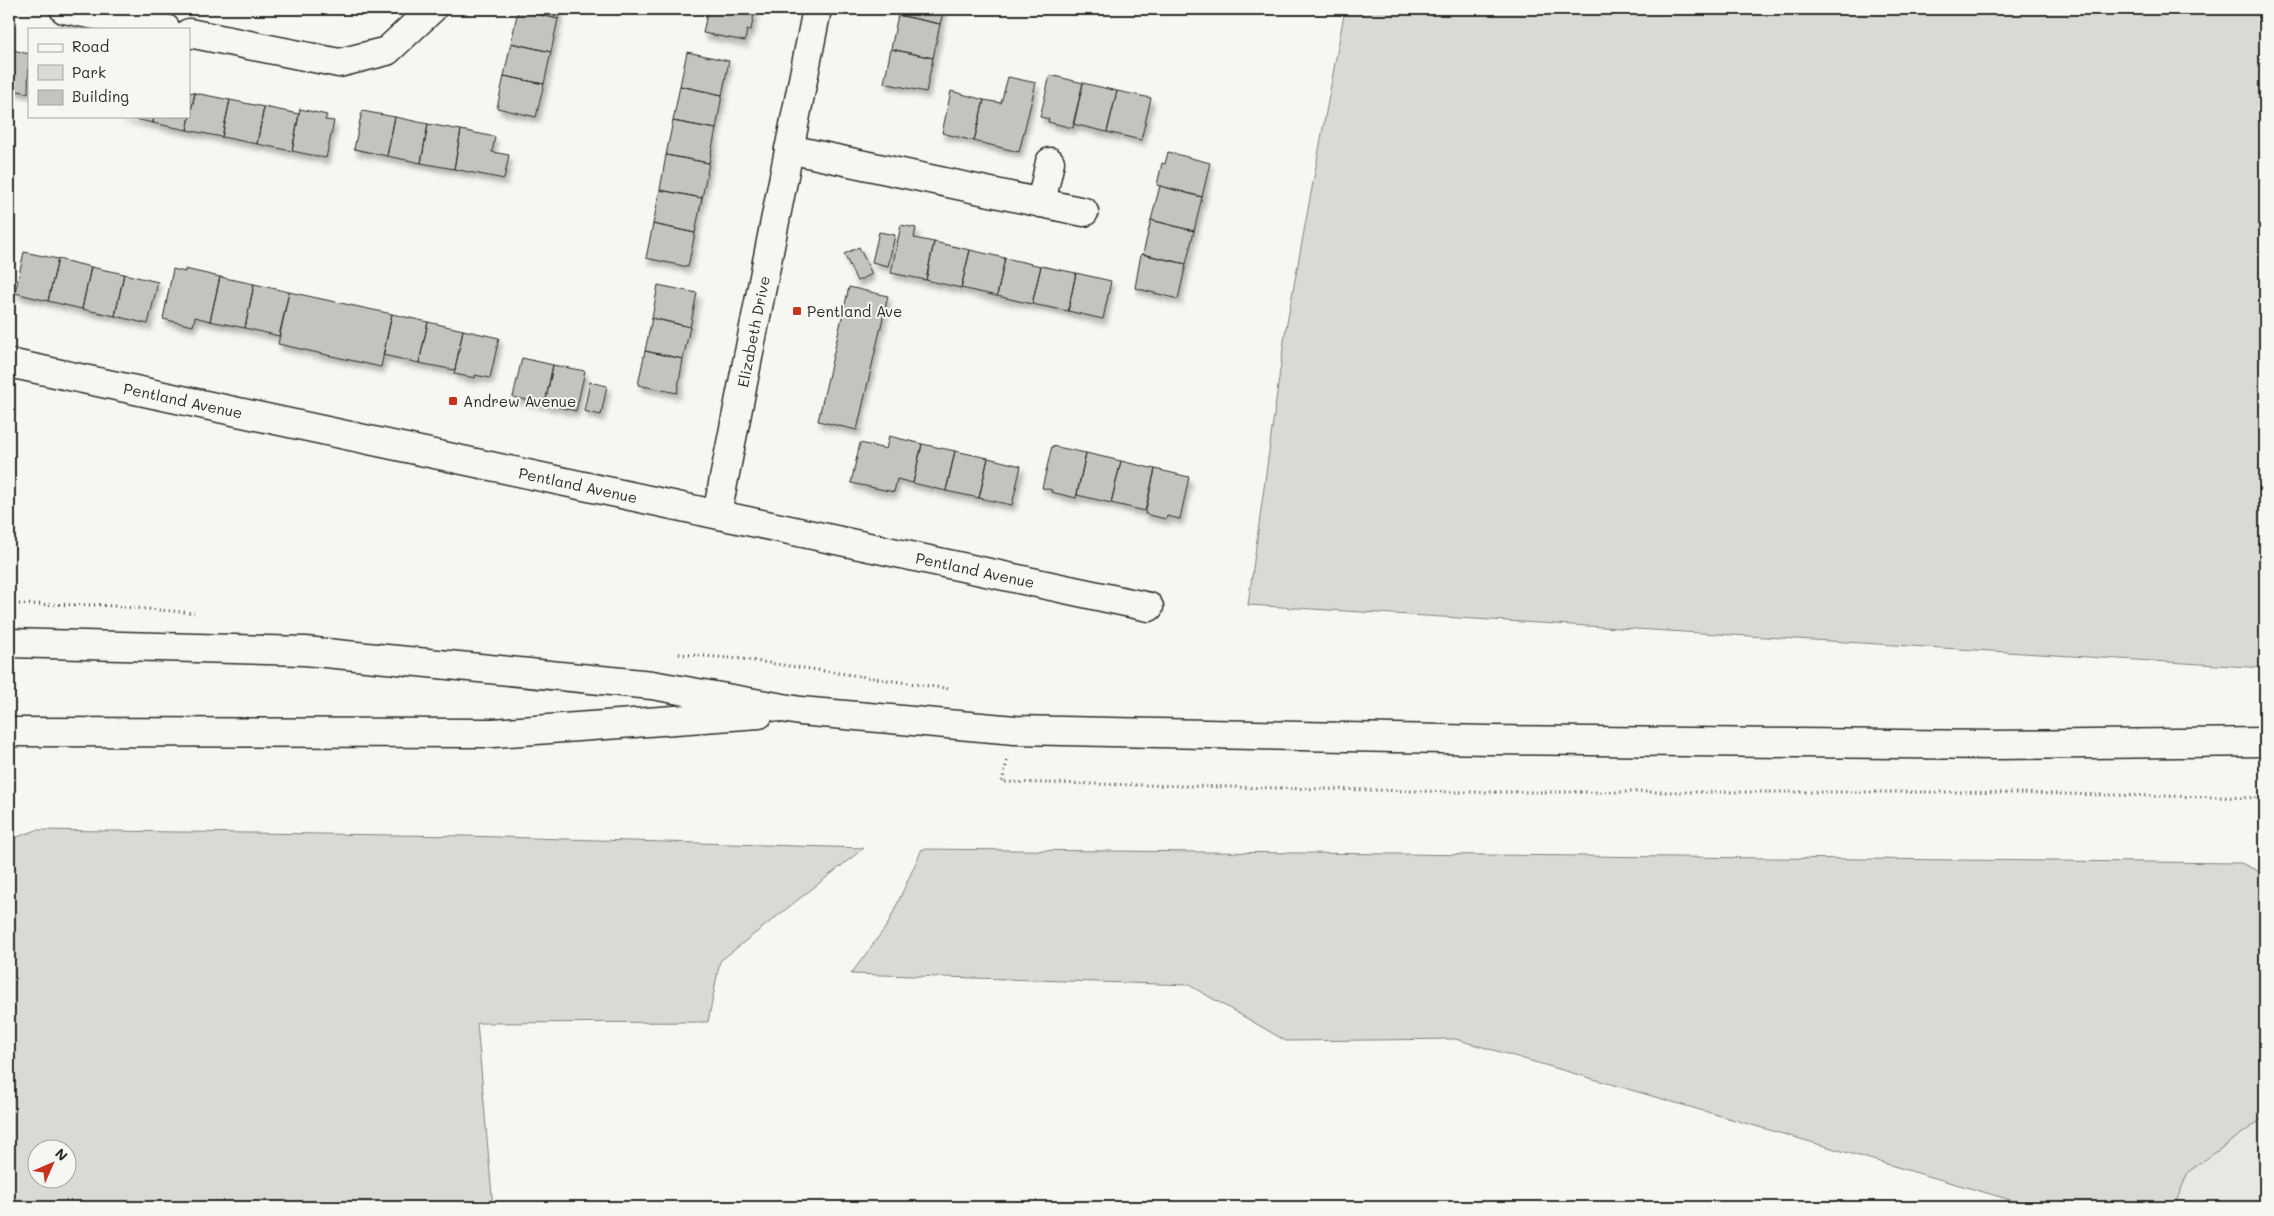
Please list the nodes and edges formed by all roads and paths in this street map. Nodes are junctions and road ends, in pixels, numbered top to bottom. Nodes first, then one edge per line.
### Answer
1 (432, 9) edge
2 (817, 9) edge
3 (81, 10) edge
4 (162, 28) edge
5 (190, 33) edge
6 (789, 149) junction
7 (1050, 162) dead end
8 (1041, 203) junction
9 (1084, 212) dead end
10 (9, 363) edge
11 (717, 514) junction
12 (1149, 607) dead end
13 (9, 644) edge
14 (800, 711) junction
15 (9, 732) edge
16 (2265, 742) edge

1 - 5 main road
2 - 6 main road, Elizabeth Drive
3 - 4 main road
6 - 8 main road
6 - 11 main road, Elizabeth Drive
7 - 8 main road
8 - 9 main road
10 - 11 main road, Pentland Avenue
11 - 12 main road, Pentland Avenue
13 - 14 main road
14 - 15 main road
14 - 16 main road

